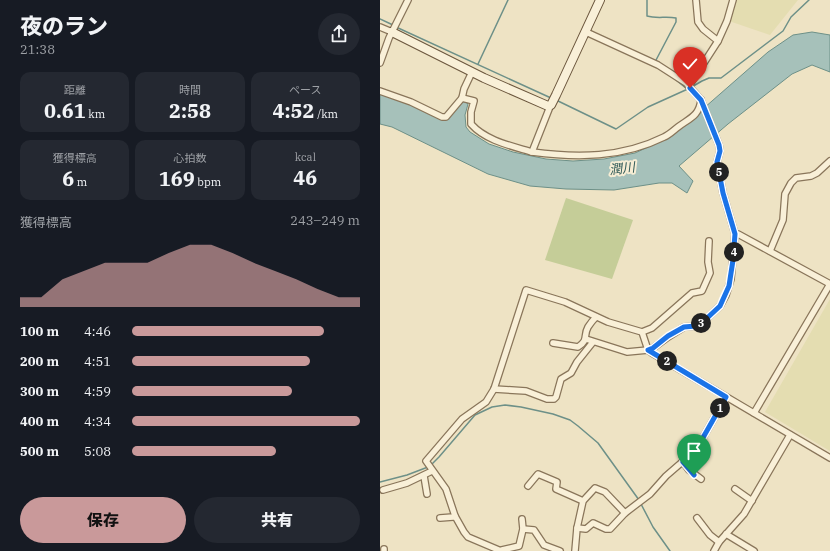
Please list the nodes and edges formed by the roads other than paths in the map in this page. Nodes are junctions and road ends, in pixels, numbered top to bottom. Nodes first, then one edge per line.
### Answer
1 (408, 0) edge
2 (600, 0) edge
3 (696, 0) edge
4 (733, 0) edge
5 (380, 27) edge
6 (392, 32) junction
7 (586, 32) junction
8 (718, 41) junction
9 (380, 63) edge
10 (475, 73) junction
11 (689, 86) junction
12 (380, 91) edge
13 (462, 98) junction
14 (701, 100) junction
15 (552, 103) junction
16 (532, 152) junction
17 (830, 161) edge
18 (735, 234) junction
19 (710, 241) dead end
20 (770, 251) junction
21 (830, 284) edge
22 (596, 317) junction
23 (642, 332) junction
24 (586, 339) junction
25 (593, 342) junction
26 (553, 343) dead end
27 (648, 350) junction
28 (494, 389) junction
29 (726, 397) junction
30 (754, 413) junction
31 (790, 435) junction
32 (830, 458) edge
33 (683, 462) junction
34 (431, 470) junction
35 (424, 476) junction
36 (701, 479) dead end
37 (528, 486) dead end
38 (735, 489) dead end
39 (384, 490) dead end
40 (427, 494) dead end
41 (583, 501) junction
42 (752, 501) junction
43 (625, 513) junction
44 (455, 516) junction
45 (440, 518) dead end
46 (697, 518) dead end
47 (522, 519) dead end
48 (577, 528) junction
49 (523, 529) junction
50 (726, 534) junction
51 (719, 542) junction
52 (501, 551) edge
53 (560, 551) edge
54 (576, 551) edge
55 (714, 551) edge
56 (754, 551) edge

1 - 6 street
2 - 7 street
3 - 8 street
4 - 8 street
5 - 6 street
6 - 9 street
6 - 10 street
7 - 11 street
7 - 15 street
8 - 11 street
10 - 13 street
10 - 15 street
11 - 14 street
12 - 13 street
13 - 16 street
14 - 16 street
14 - 18 street
15 - 16 street
17 - 20 street
18 - 20 street
18 - 27 street
19 - 23 street
20 - 21 street
21 - 30 street
22 - 23 street
22 - 24 street
22 - 28 street
23 - 27 street
24 - 25 street
24 - 26 street
25 - 27 street
25 - 28 street
27 - 29 street
28 - 34 street
29 - 30 street
29 - 33 street
30 - 31 street
31 - 32 street
31 - 42 street
33 - 36 street
33 - 43 street
34 - 35 street
34 - 44 street
35 - 39 street
35 - 40 street
37 - 41 street
38 - 42 street
41 - 43 street
41 - 48 street
42 - 50 street
43 - 48 street
44 - 45 street
44 - 52 street
46 - 51 street
47 - 49 street
48 - 54 street
49 - 52 street
49 - 53 street
50 - 51 street
50 - 56 street
51 - 55 street

